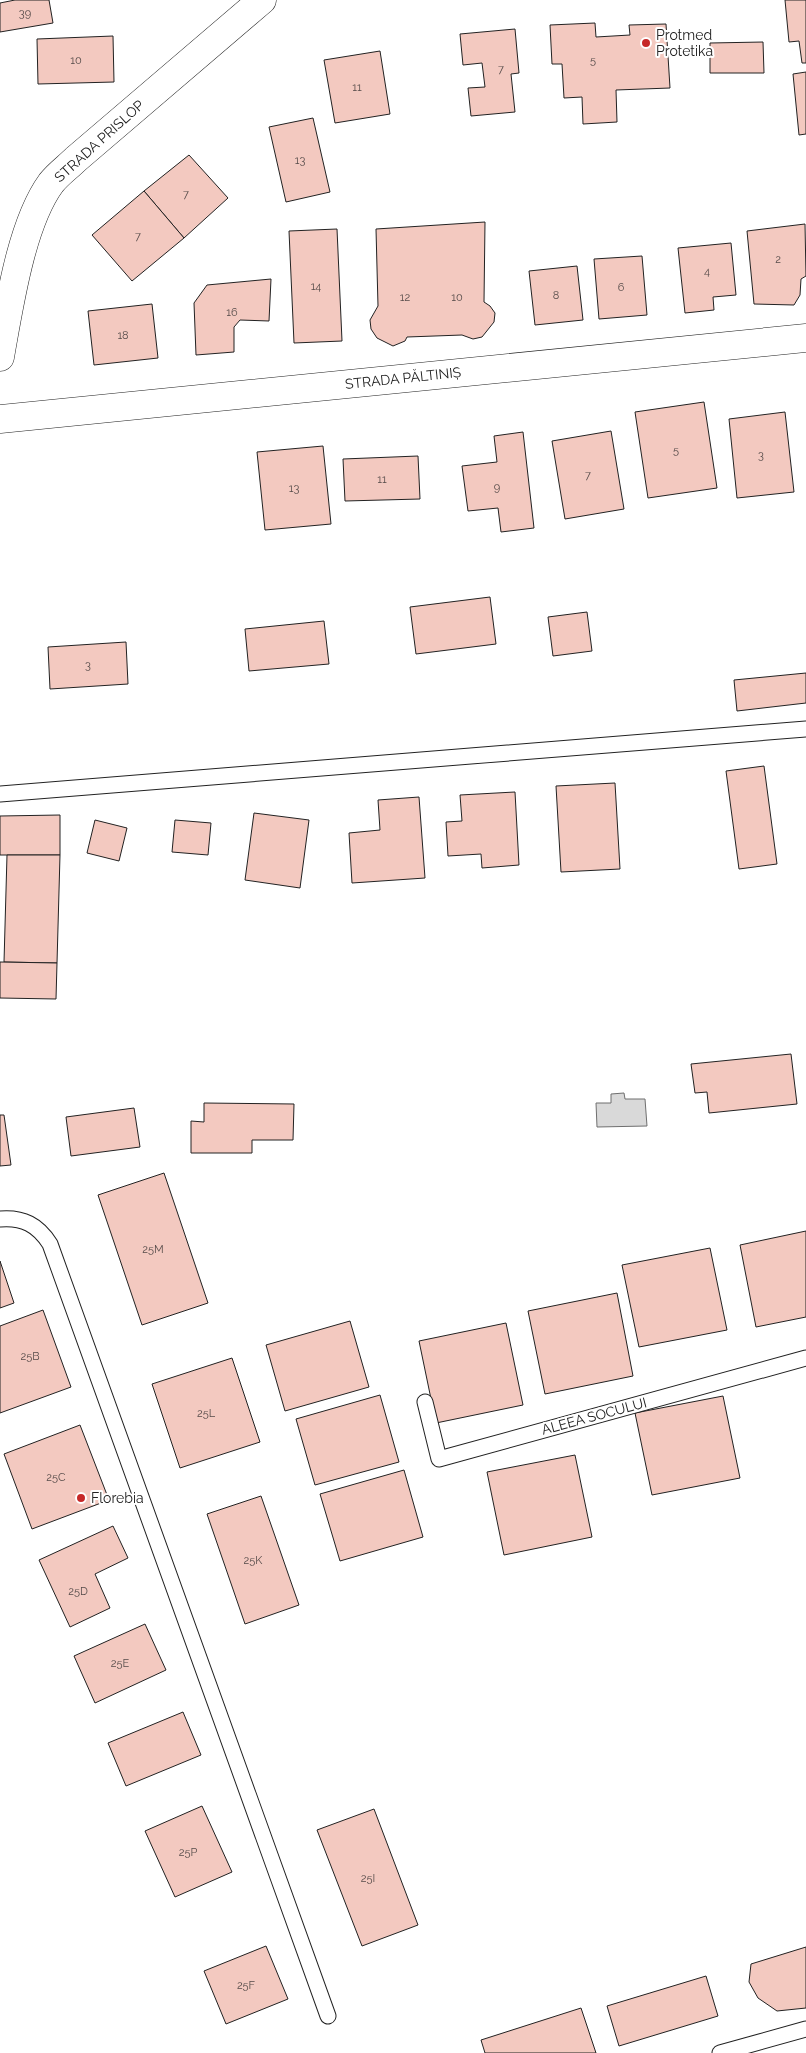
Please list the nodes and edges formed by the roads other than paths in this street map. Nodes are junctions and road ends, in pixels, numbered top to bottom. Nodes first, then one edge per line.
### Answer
1 (262, 0) edge
2 (806, 338) edge
3 (2, 341) edge
4 (0, 419) edge
5 (806, 729) edge
6 (0, 794) edge
7 (0, 1219) edge
8 (806, 1358) edge
9 (425, 1402) dead end
10 (328, 2016) dead end
11 (806, 2029) edge
12 (720, 2053) edge

1 - 3 street, STRADA PRISLOP
2 - 4 street, STRADA PĂLTINIȘ
5 - 6 lane
7 - 10 lane
8 - 9 lane, ALEEA SOCULUI
11 - 12 lane

